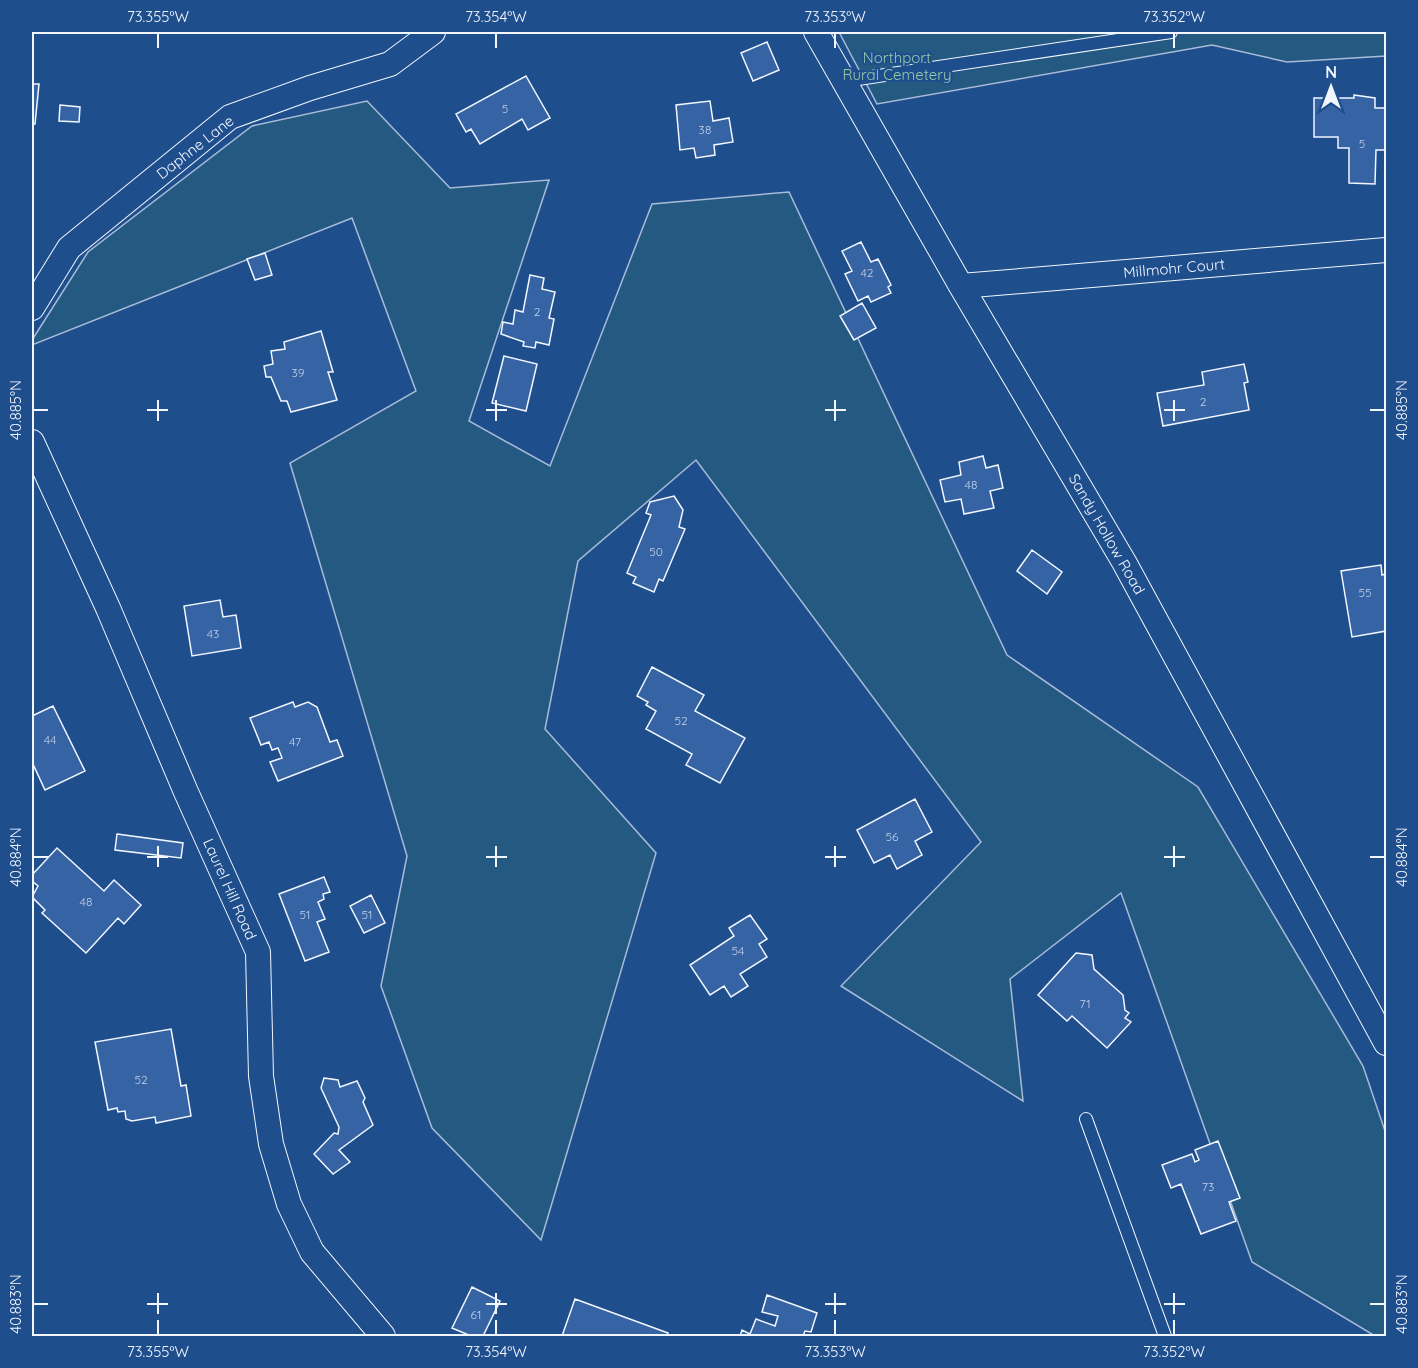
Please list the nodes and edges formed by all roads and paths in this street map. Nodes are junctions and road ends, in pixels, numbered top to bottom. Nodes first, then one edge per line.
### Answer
1 (433, 32) edge
2 (816, 32) edge
3 (1085, 32) edge
4 (1171, 32) edge
5 (1086, 45) junction
6 (844, 81) junction
7 (1386, 250) edge
8 (962, 286) junction
9 (32, 308) edge
10 (32, 442) edge
11 (1386, 1043) edge
12 (1086, 1119) dead end
13 (383, 1336) edge
14 (1165, 1336) edge

1 - 9 street, Daphne Lane
2 - 6 street, Sandy Hollow Road
3 - 5 lane
4 - 5 lane
5 - 6 lane
6 - 8 street, Sandy Hollow Road
7 - 8 street, Millmohr Court
8 - 11 street, Sandy Hollow Road
10 - 13 street, Laurel Hill Road
12 - 14 lane

